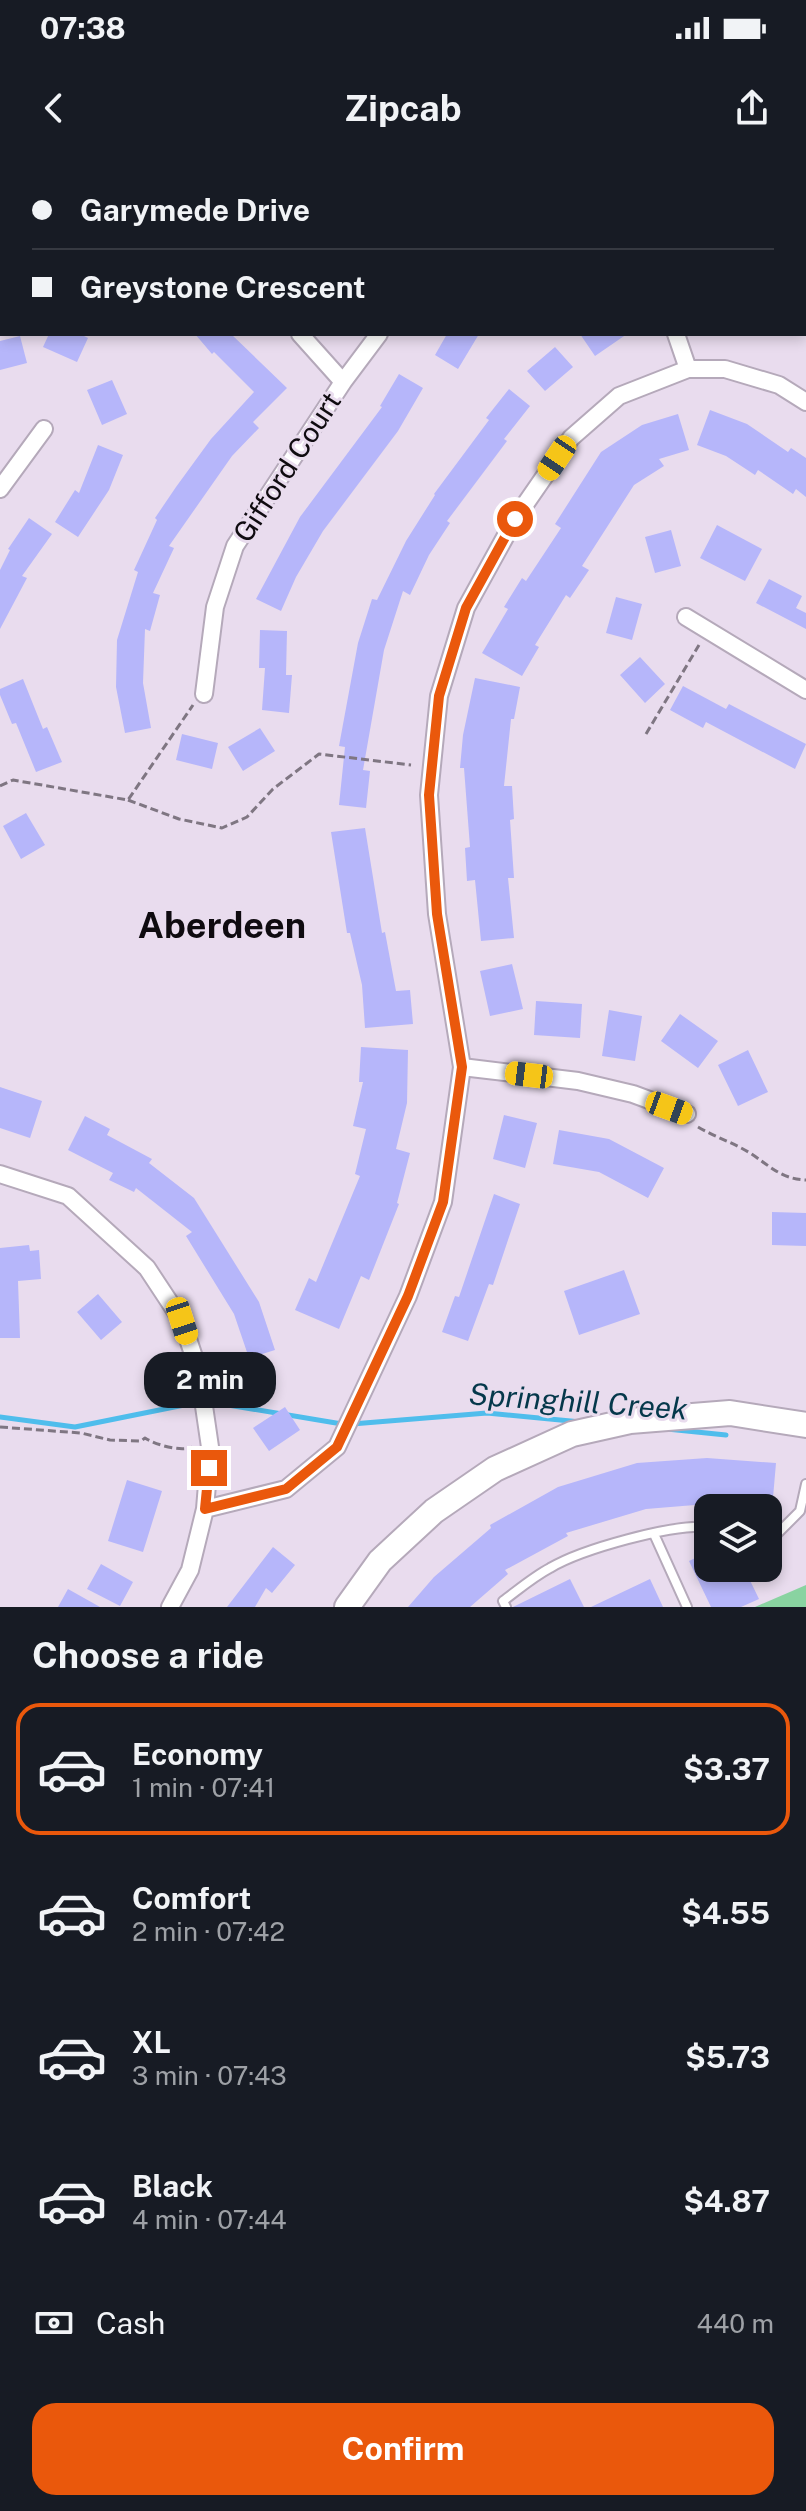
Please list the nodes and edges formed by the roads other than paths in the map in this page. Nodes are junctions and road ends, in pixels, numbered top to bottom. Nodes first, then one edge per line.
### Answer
1 (302, 336) edge
2 (378, 336) edge
3 (677, 336) edge
4 (688, 369) junction
5 (343, 382) junction
6 (806, 402) edge
7 (44, 429) dead end
8 (0, 489) edge
9 (686, 617) dead end
10 (806, 690) edge
11 (204, 694) road end
12 (462, 1067) junction
13 (691, 1120) road end
14 (0, 1174) edge
15 (806, 1425) edge
16 (806, 1484) edge
17 (205, 1509) junction
18 (694, 1526) edge
19 (782, 1529) edge
20 (654, 1534) junction
21 (502, 1605) edge
22 (170, 1607) edge
23 (347, 1607) edge
24 (687, 1607) edge

1 - 5 street, Gifford Court
2 - 5 street, Gifford Court
3 - 4 street
4 - 6 street
4 - 12 street
5 - 11 street, Gifford Court
7 - 8 street
9 - 10 street
12 - 13 street
12 - 17 street
14 - 17 street
15 - 23 main road
16 - 19 lane
17 - 22 street
18 - 20 lane
20 - 21 lane
20 - 24 lane

